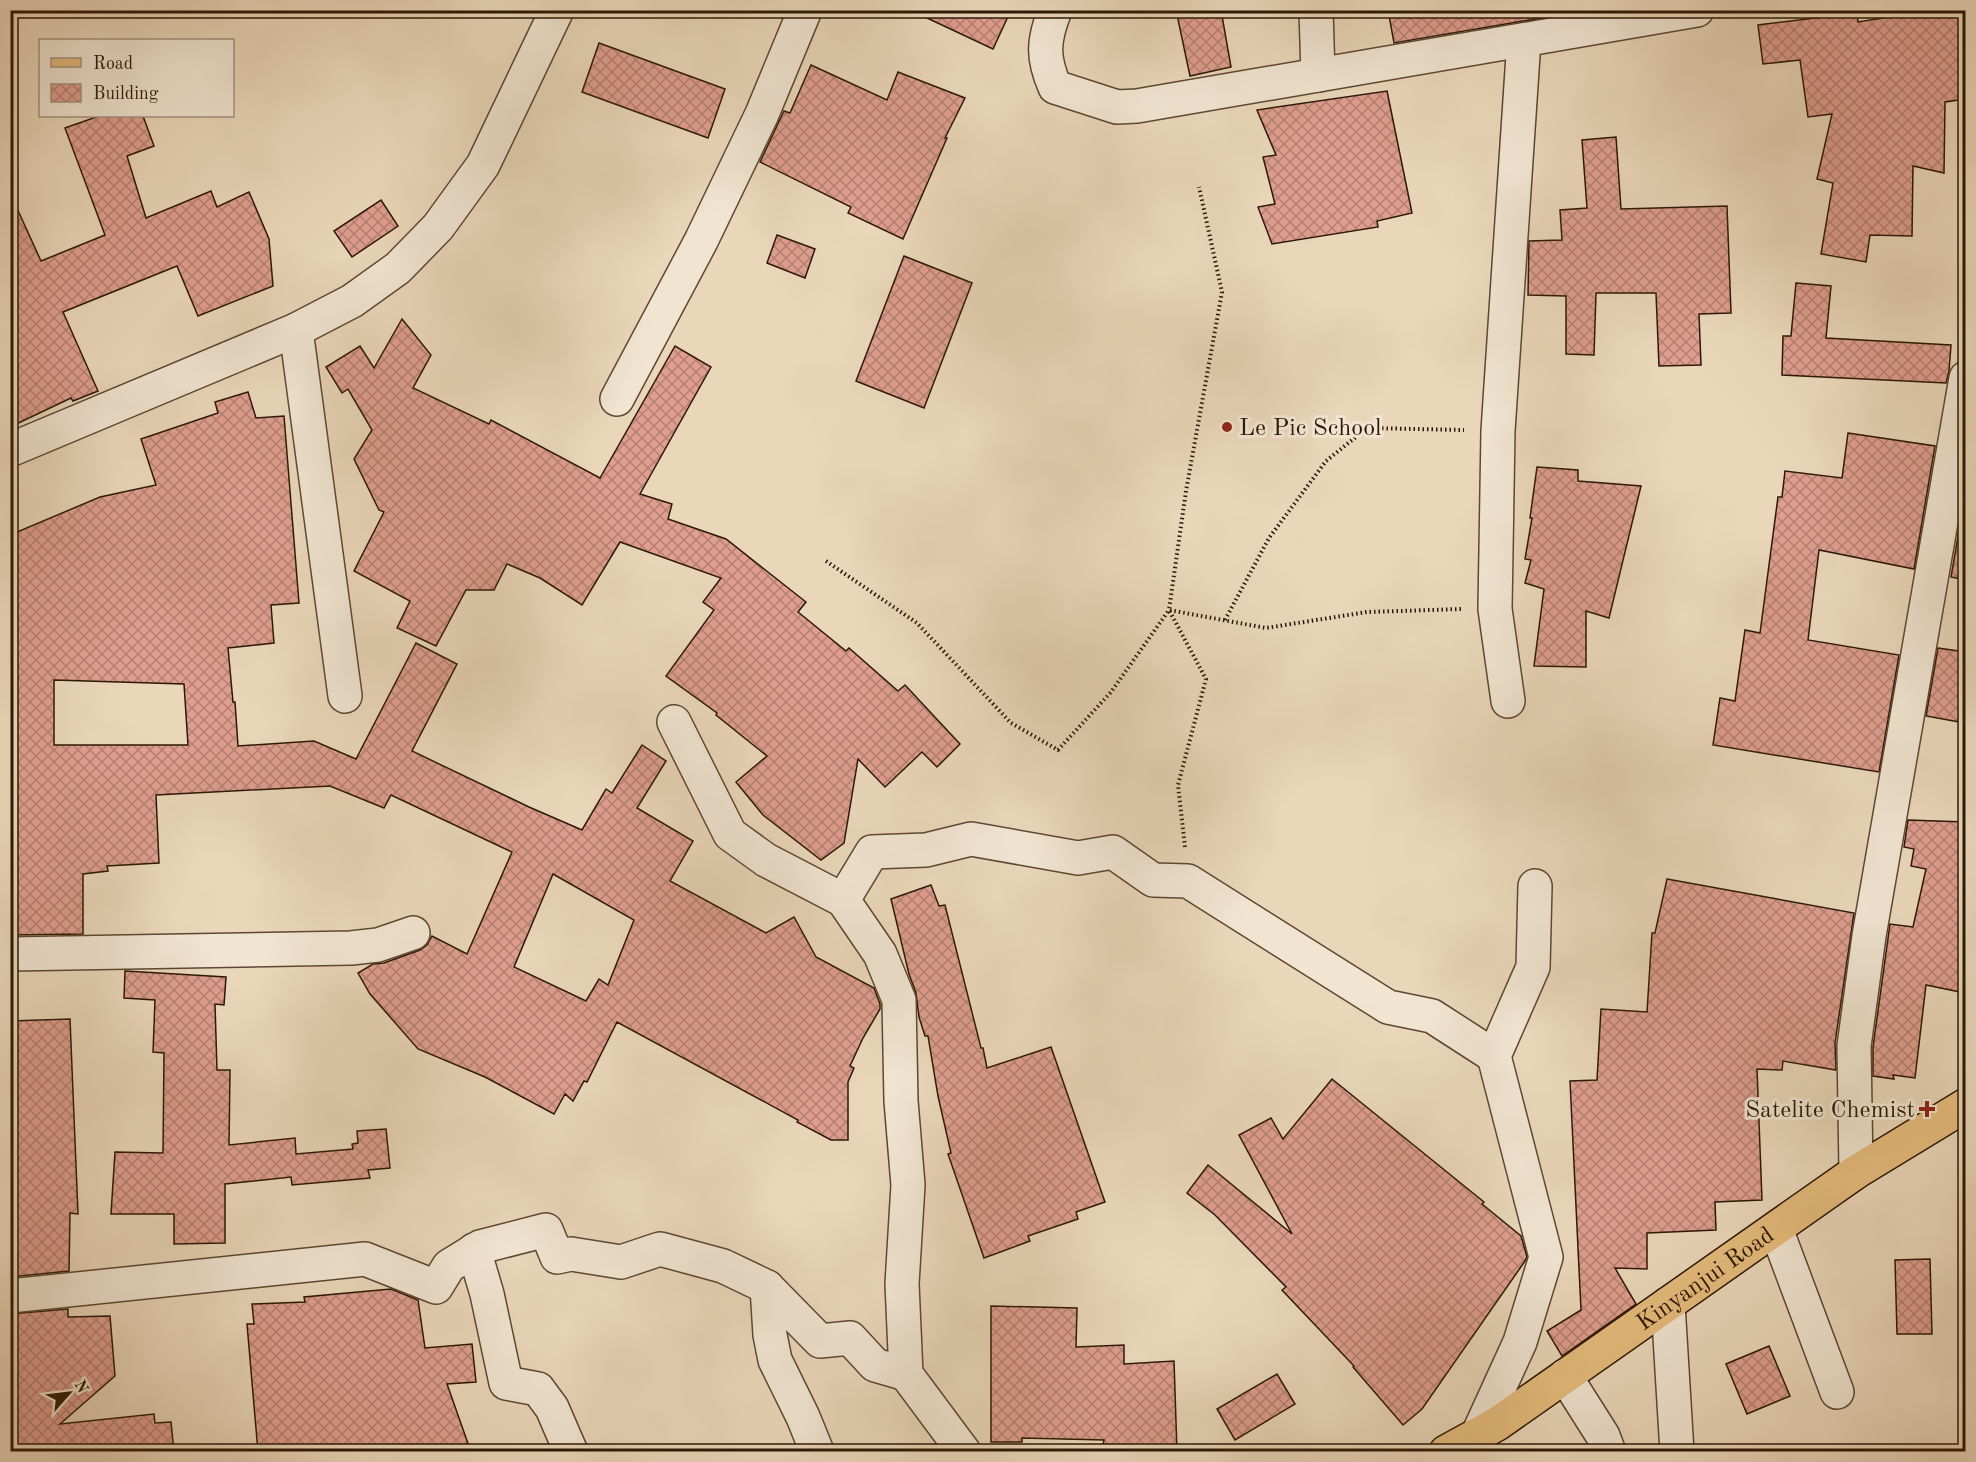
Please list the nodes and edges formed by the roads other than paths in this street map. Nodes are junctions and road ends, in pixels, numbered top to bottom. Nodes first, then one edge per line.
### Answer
1 (557, 10) edge
2 (805, 10) edge
3 (1055, 10) edge
4 (1316, 10) edge
5 (1686, 12) edge
6 (1524, 40) junction
7 (1318, 75) junction
8 (296, 330) junction
9 (1965, 378) edge
10 (617, 399) dead end
11 (10, 450) edge
12 (345, 696) dead end
13 (1508, 701) dead end
14 (674, 722) dead end
15 (1535, 886) dead end
16 (843, 900) junction
17 (413, 933) dead end
18 (10, 954) edge
19 (1494, 1056) junction
20 (1965, 1105) edge
21 (1856, 1172) junction
22 (1776, 1229) junction
23 (474, 1250) junction
24 (767, 1287) junction
25 (10, 1296) edge
26 (1668, 1304) junction
27 (906, 1374) junction
28 (1565, 1376) junction
29 (1837, 1392) dead end
30 (1478, 1434) junction
31 (816, 1449) dead end
32 (571, 1452) edge
33 (964, 1452) edge
34 (1446, 1452) edge
35 (1609, 1452) edge
36 (1677, 1452) edge

1 - 8 street
2 - 10 street
3 - 7 street
4 - 7 street
5 - 6 street
6 - 7 street
6 - 13 street
8 - 11 street
8 - 12 street
9 - 21 street
14 - 16 street
15 - 19 street
16 - 19 street
16 - 27 street
17 - 18 street
19 - 30 street
20 - 21 main road, Kinyanjui Road
21 - 22 main road, Kinyanjui Road
22 - 26 main road, Kinyanjui Road
22 - 29 street
23 - 24 street
23 - 25 street
23 - 32 street
24 - 27 street
24 - 31 street
26 - 28 main road, Kinyanjui Road
26 - 36 street
27 - 33 street
28 - 30 main road, Kinyanjui Road
28 - 35 street
30 - 34 main road, Kinyanjui Road

